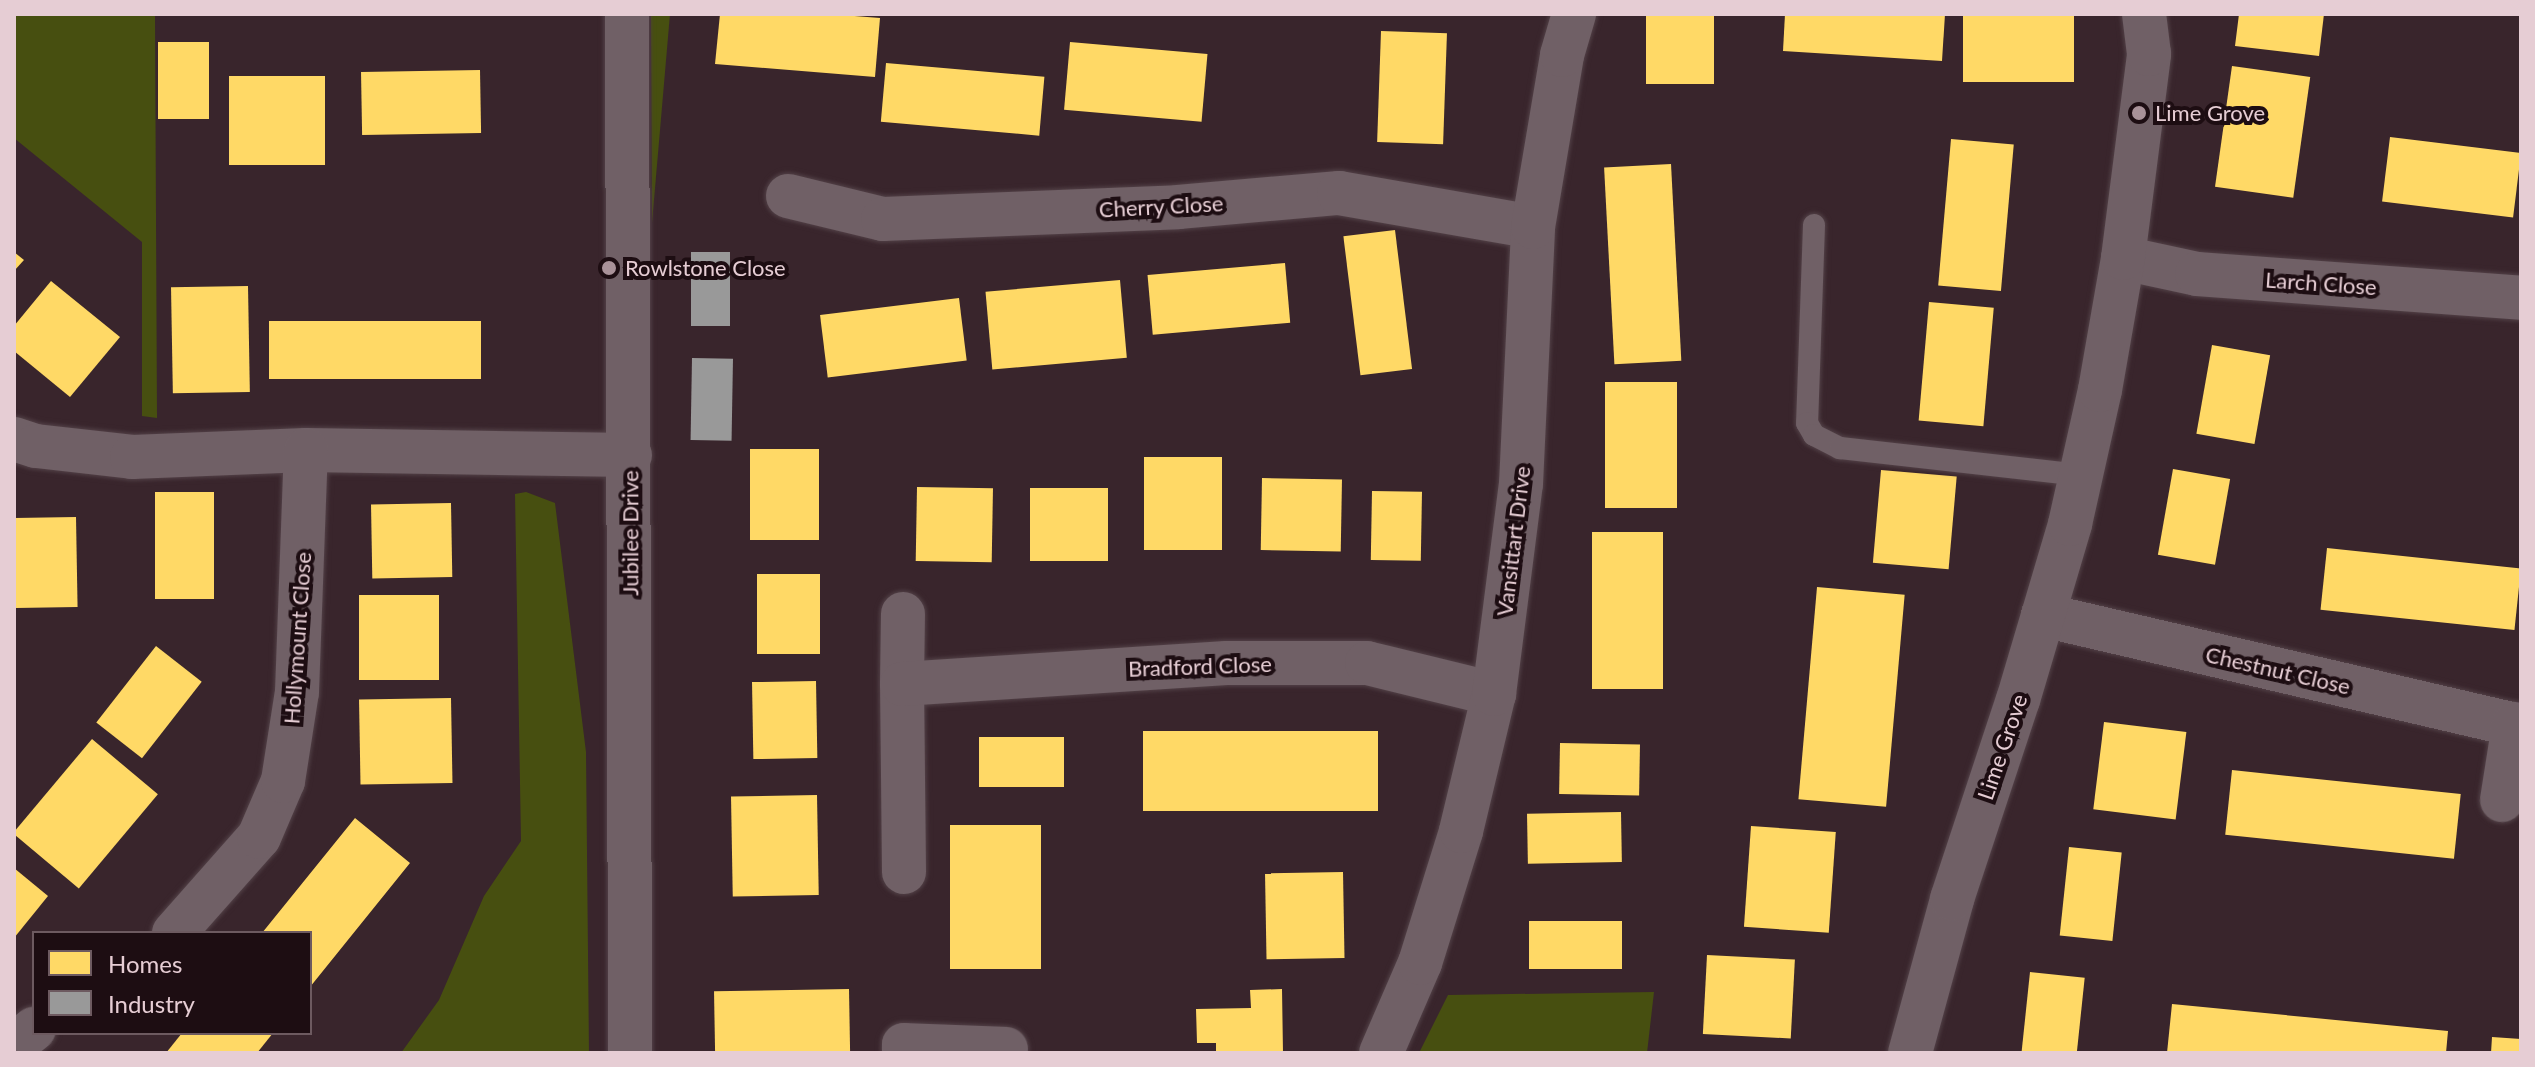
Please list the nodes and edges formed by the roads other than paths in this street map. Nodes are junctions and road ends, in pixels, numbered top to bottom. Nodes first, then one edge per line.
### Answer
1 (627, 14) edge
2 (1574, 14) edge
3 (2144, 14) edge
4 (788, 196) dead end
5 (1814, 225) dead end
6 (1533, 227) junction
7 (2123, 258) junction
8 (2521, 298) edge
9 (14, 439) edge
10 (306, 450) junction
11 (630, 455) junction
12 (2080, 475) junction
13 (903, 614) dead end
14 (2043, 615) junction
15 (902, 684) junction
16 (1494, 694) junction
17 (2517, 725) edge
18 (2502, 800) dead end
19 (904, 872) dead end
20 (176, 931) edge
21 (32, 1031) edge
22 (14, 1045) edge
23 (1006, 1049) dead end
24 (630, 1053) edge
25 (904, 1053) edge
26 (1381, 1053) edge
27 (1910, 1053) edge

1 - 11 street, Jubilee Drive
2 - 6 street, Vansittart Drive
3 - 7 street, Lime Grove
4 - 6 street, Cherry Close
5 - 12 lane
6 - 16 street, Vansittart Drive
7 - 8 street, Larch Close
7 - 12 street, Lime Grove
9 - 10 street
10 - 11 street
10 - 20 street, Hollymount Close
11 - 24 street, Jubilee Drive
12 - 14 street, Lime Grove
13 - 15 street
14 - 17 street, Chestnut Close
14 - 27 street, Lime Grove
15 - 16 street, Bradford Close
15 - 19 street
16 - 26 street, Vansittart Drive
17 - 18 street, Chestnut Close
21 - 22 street
23 - 25 street

